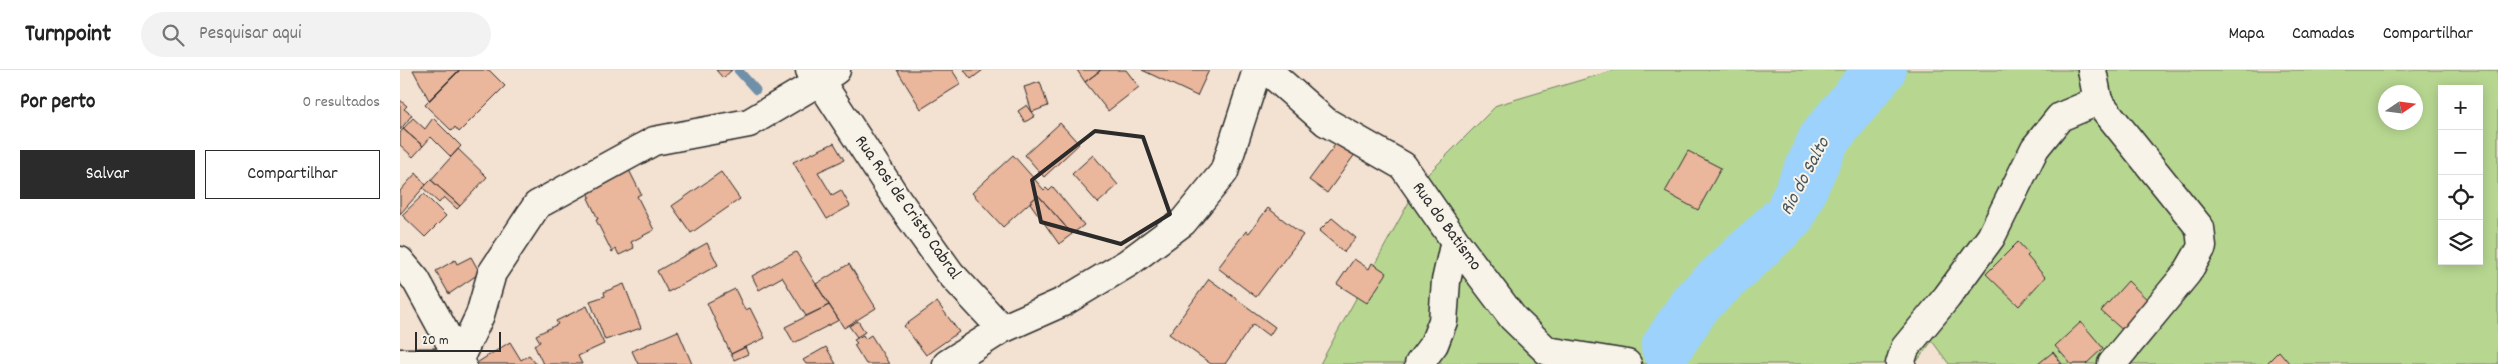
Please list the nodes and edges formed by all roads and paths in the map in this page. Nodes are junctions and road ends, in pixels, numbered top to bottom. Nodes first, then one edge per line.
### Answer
1 (1257, 70) edge
2 (1267, 70) edge
3 (2092, 70) edge
4 (822, 74) edge
5 (2098, 101) junction
6 (1455, 241) junction
7 (400, 261) edge
8 (1002, 329) junction
9 (461, 360) edge
10 (400, 362) edge
11 (947, 364) edge
12 (1419, 364) edge
13 (1627, 364) edge
14 (1900, 364) edge
15 (2112, 364) edge

1 - 8 street
2 - 6 street, Rua do Batismo
3 - 5 street
4 - 8 street, Rua Rosi de Cristo Cabral
4 - 9 street
5 - 14 street
5 - 15 street
6 - 12 street
6 - 13 street, Rua do Batismo
7 - 9 street
8 - 11 street
9 - 10 street

